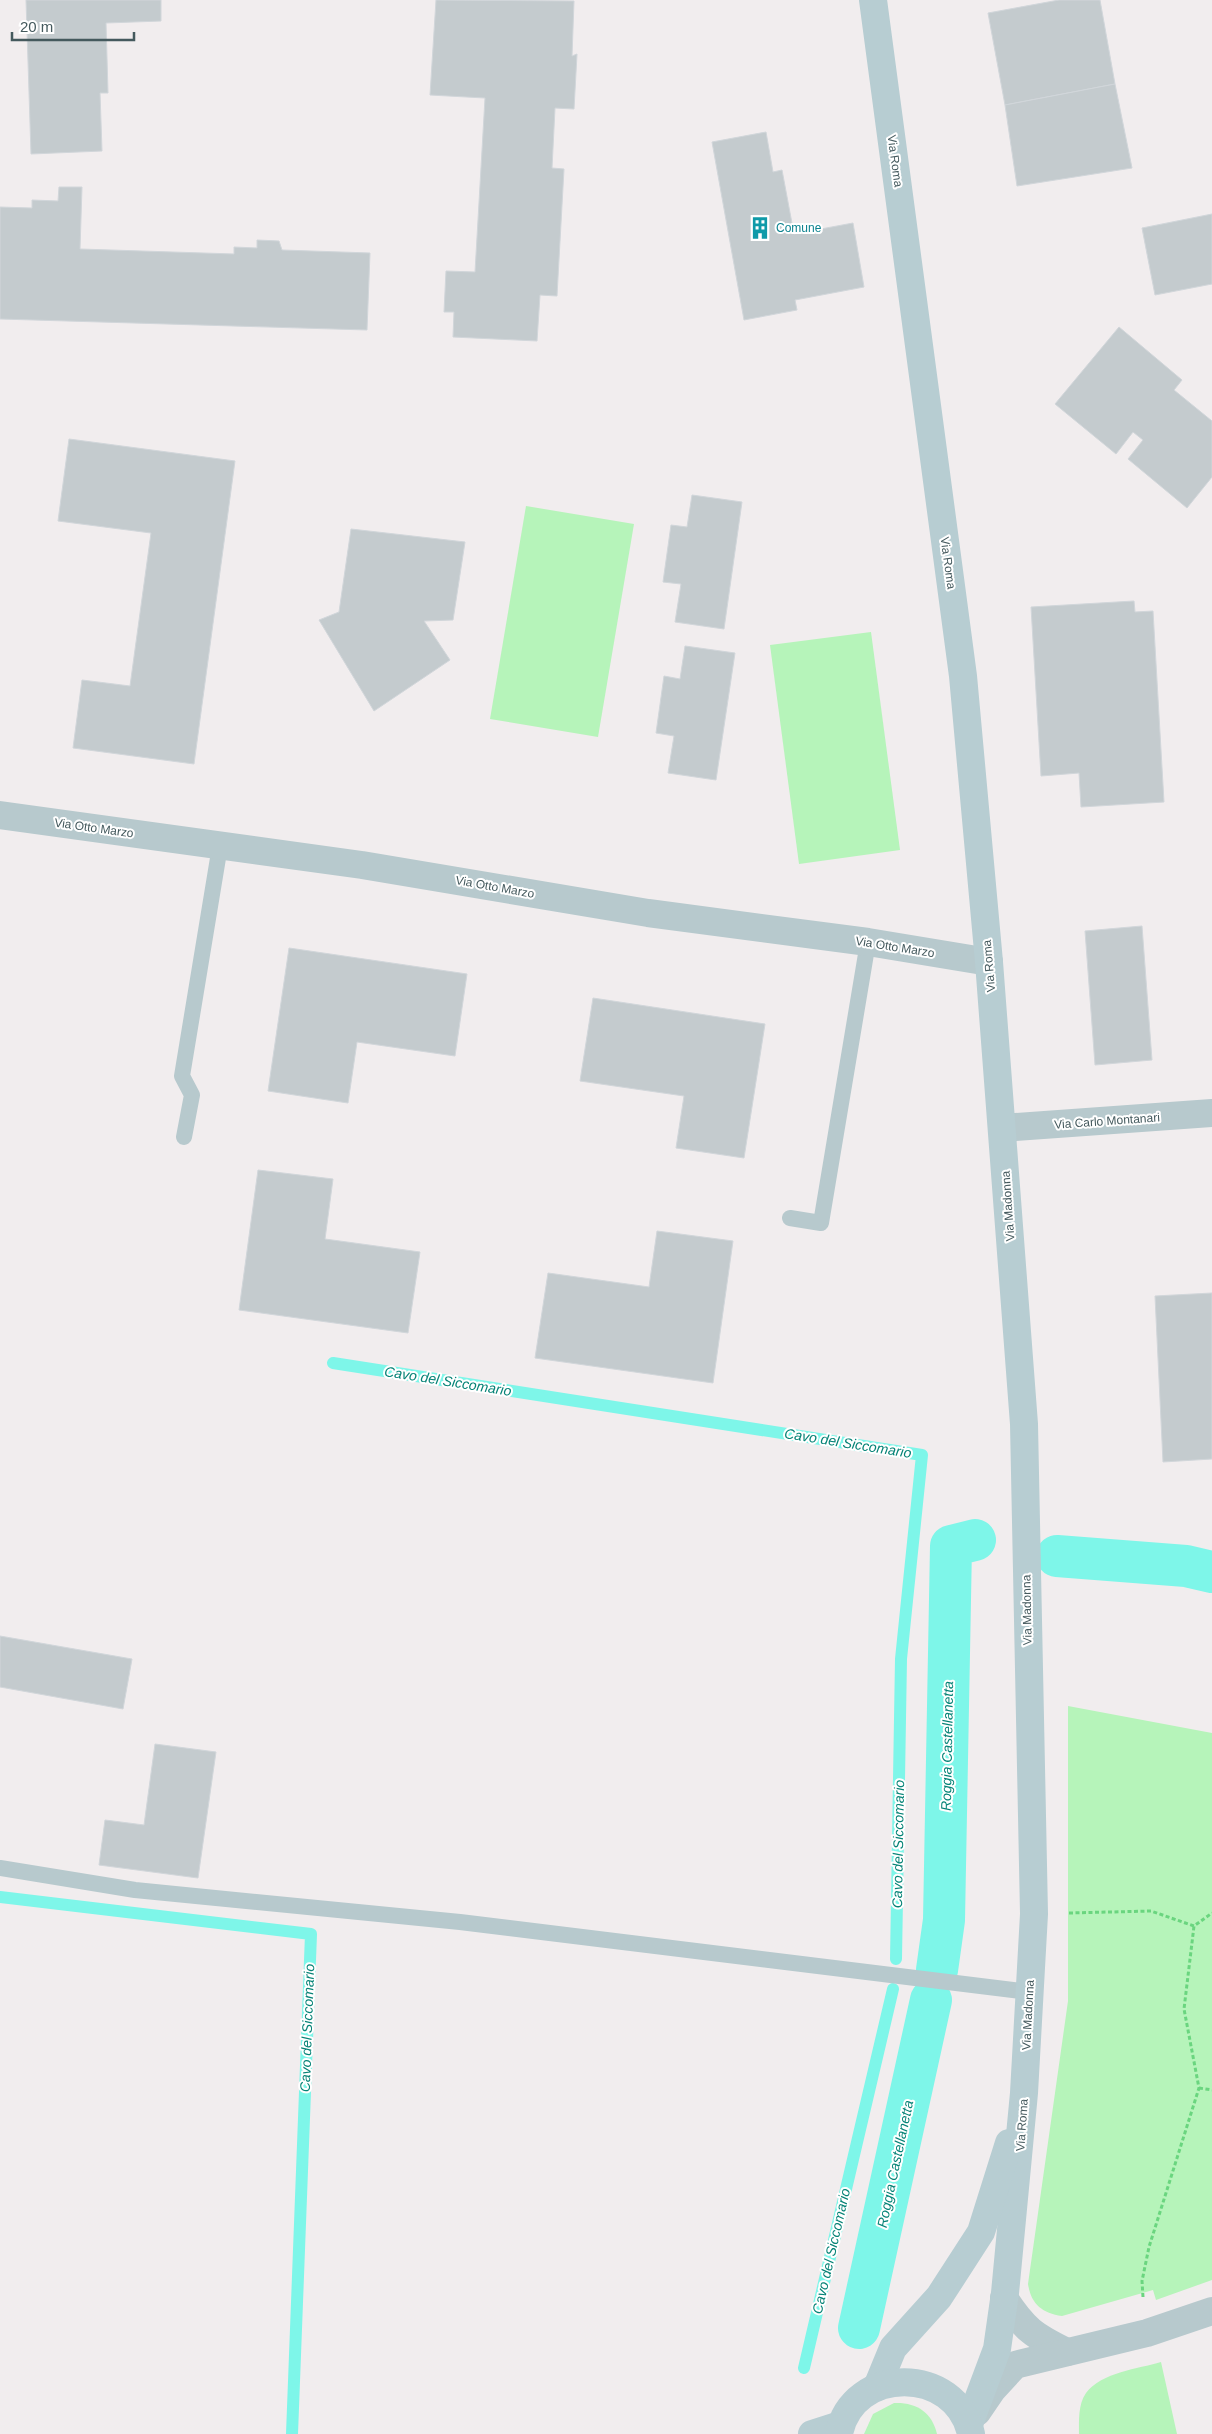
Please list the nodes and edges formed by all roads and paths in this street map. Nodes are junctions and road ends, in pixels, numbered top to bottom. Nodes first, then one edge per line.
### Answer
1 (873, 0) edge
2 (0, 815) edge
3 (220, 846) junction
4 (868, 942) junction
5 (989, 962) junction
6 (1212, 1113) edge
7 (1002, 1128) junction
8 (184, 1137) dead end
9 (790, 1218) dead end
10 (0, 1868) edge
11 (1212, 1913) edge
12 (1034, 1914) junction
13 (1194, 1926) junction
14 (1029, 1992) junction
15 (1199, 2088) junction
16 (1212, 2090) edge
17 (1024, 2093) junction
18 (1004, 2298) junction
19 (1212, 2311) edge
20 (1147, 2333) junction
21 (1067, 2352) junction
22 (878, 2387) junction
23 (839, 2429) edge
24 (970, 2429) edge
25 (812, 2434) edge

1 - 5 street, Via Roma
2 - 3 street, Via Otto Marzo
3 - 4 street, Via Otto Marzo
3 - 8 lane
4 - 5 street, Via Otto Marzo
4 - 9 lane
5 - 7 street, Via Roma
6 - 7 street, Via Carlo Montanari
7 - 12 street, Via Madonna
10 - 14 lane
11 - 13 path
12 - 13 path
12 - 14 street, Via Madonna
13 - 15 path
14 - 17 street, Via Madonna
15 - 16 path
15 - 20 path
17 - 18 street, Via Roma
17 - 22 street, Via Roma
18 - 21 street
18 - 24 street, Via Roma
19 - 20 street
20 - 21 street
21 - 24 street
22 - 23 street
22 - 24 street
23 - 25 street

